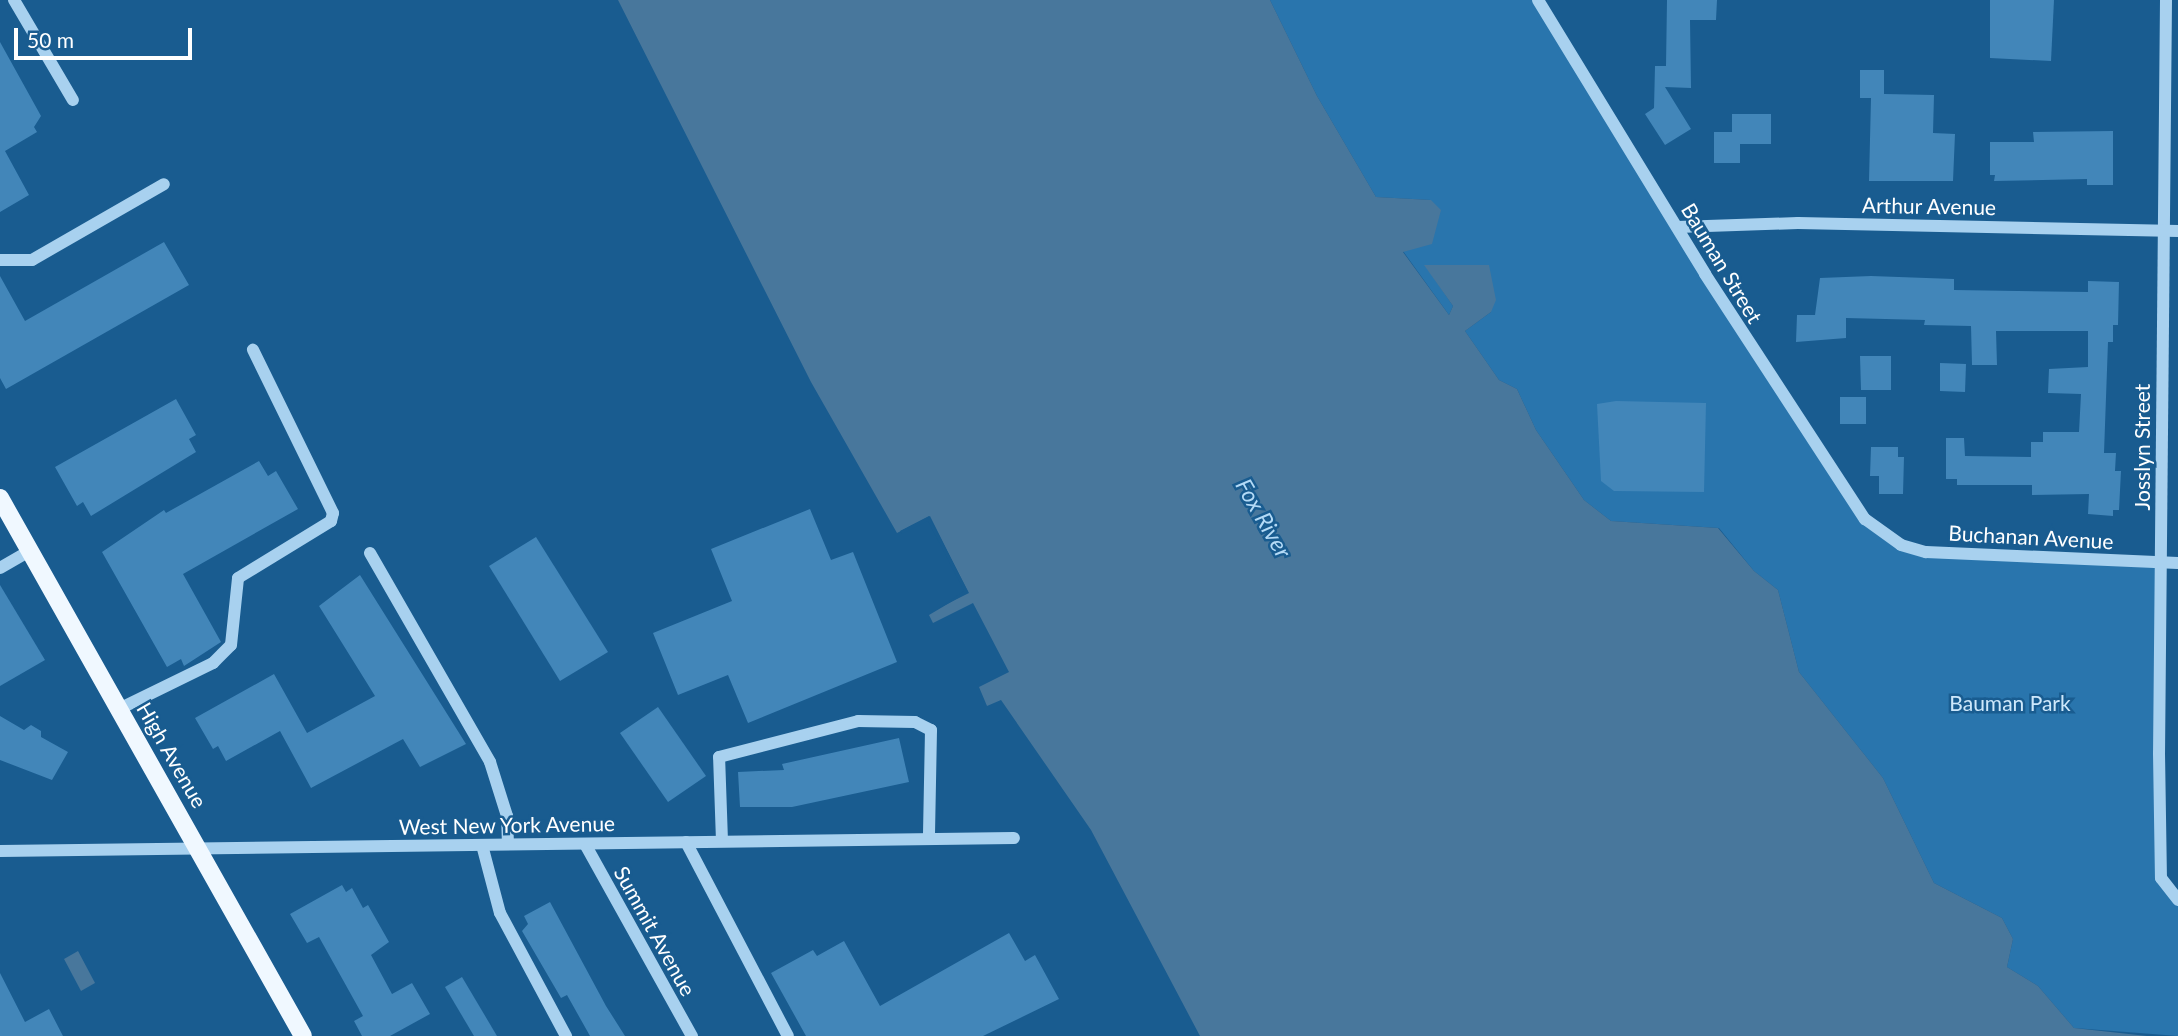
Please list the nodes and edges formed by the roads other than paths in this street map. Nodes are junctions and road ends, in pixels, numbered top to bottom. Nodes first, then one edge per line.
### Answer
1 (14, 0) edge
2 (1538, 0) edge
3 (2166, 0) edge
4 (73, 100) dead end
5 (164, 184) dead end
6 (1678, 227) junction
7 (2162, 231) junction
8 (2178, 232) edge
9 (0, 260) edge
10 (253, 350) dead end
11 (0, 498) edge
12 (1885, 537) joint
13 (30, 551) junction
14 (370, 553) dead end
15 (2161, 562) junction
16 (2178, 563) edge
17 (0, 568) edge
18 (119, 709) junction
19 (1014, 838) dead end
20 (929, 839) junction
21 (722, 841) junction
22 (687, 842) junction
23 (508, 844) junction
24 (585, 844) junction
25 (482, 845) junction
26 (199, 848) junction
27 (0, 851) edge
28 (2173, 897) edge
29 (303, 1036) edge
30 (566, 1036) edge
31 (692, 1036) edge
32 (788, 1036) edge

1 - 4 street
2 - 6 street, Bauman Street
3 - 7 street, Josslyn Street
5 - 9 street
6 - 7 street, Arthur Avenue
6 - 12 street, Bauman Street
7 - 8 street, Arthur Avenue
7 - 15 street, Josslyn Street
10 - 18 street
11 - 13 main road, High Avenue
12 - 15 street, Buchanan Avenue
13 - 17 street
13 - 18 main road, High Avenue
14 - 23 street
15 - 16 street, Buchanan Avenue
15 - 28 street, Josslyn Street
18 - 26 main road, High Avenue
19 - 20 street, West New York Avenue
20 - 21 street, West New York Avenue
20 - 21 street
21 - 22 street, West New York Avenue
22 - 24 street, West New York Avenue
22 - 32 street
23 - 24 street, West New York Avenue
23 - 25 street, West New York Avenue
24 - 31 street, Summit Avenue
25 - 26 street, West New York Avenue
25 - 30 street
26 - 27 street, West New York Avenue
26 - 29 main road, High Avenue

